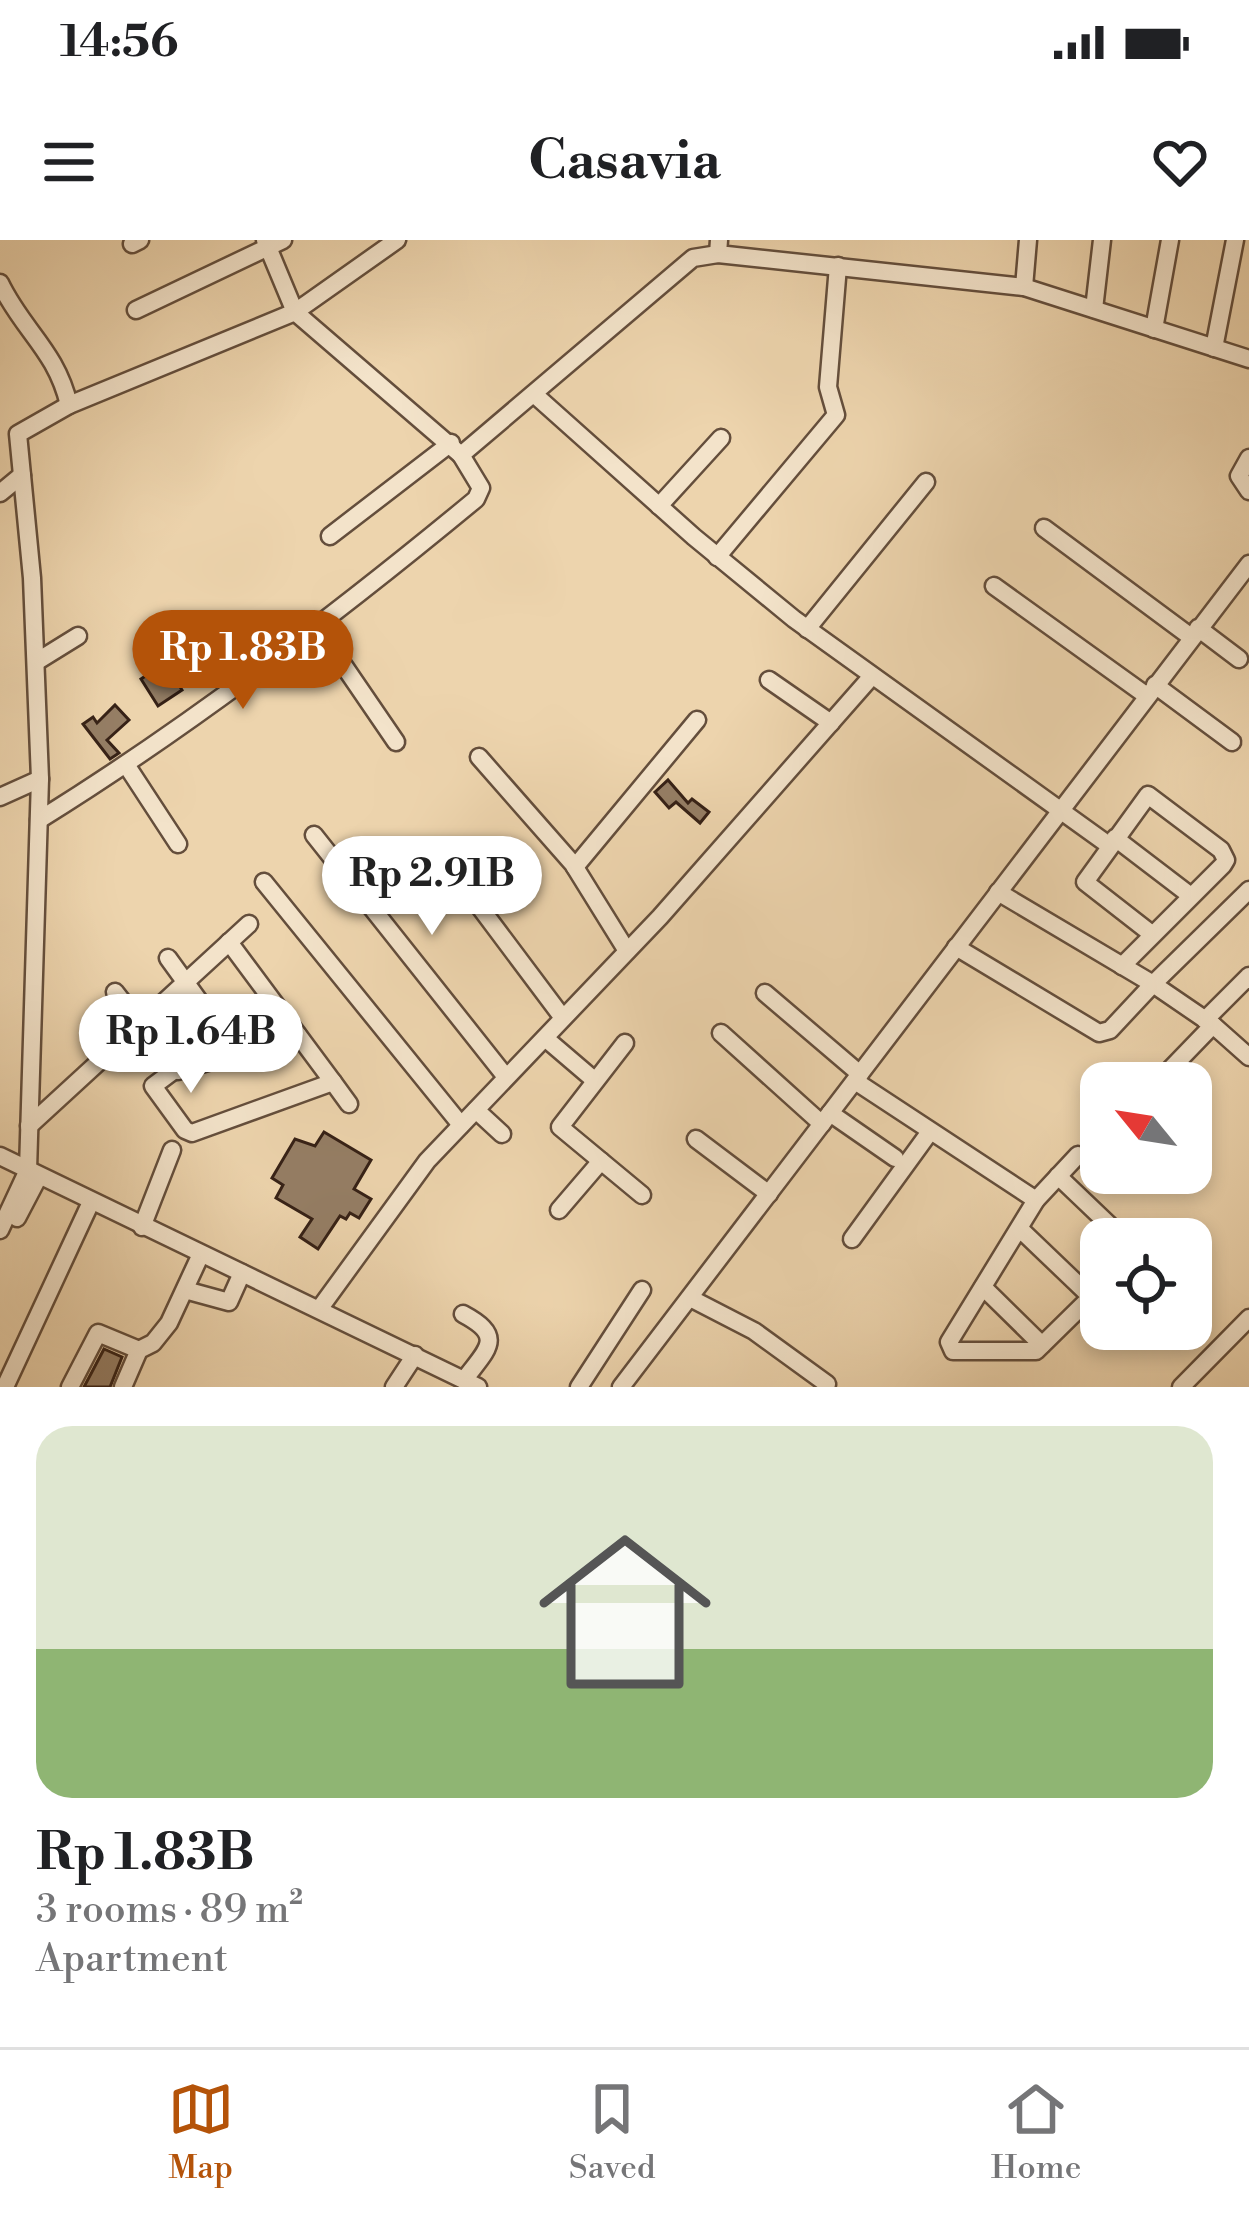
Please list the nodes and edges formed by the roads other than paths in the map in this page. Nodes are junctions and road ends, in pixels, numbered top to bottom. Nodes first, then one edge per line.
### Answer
1 (397, 240) edge
2 (1028, 240) edge
3 (1102, 240) edge
4 (1170, 240) edge
5 (1235, 240) edge
6 (273, 243) edge
7 (718, 247) edge
8 (838, 266) junction
9 (0, 283) edge
10 (1024, 287) junction
11 (1094, 309) junction
12 (136, 310) dead end
13 (295, 312) junction
14 (1154, 329) junction
15 (1214, 348) junction
16 (1249, 359) edge
17 (535, 395) junction
18 (69, 405) junction
19 (721, 438) dead end
20 (456, 449) junction
21 (1249, 458) edge
22 (22, 475) junction
23 (926, 482) dead end
24 (1249, 491) edge
25 (0, 493) edge
26 (658, 506) junction
27 (1044, 528) dead end
28 (330, 536) dead end
29 (717, 557) junction
30 (1249, 564) edge
31 (994, 586) dead end
32 (316, 625) junction
33 (807, 629) junction
34 (1195, 632) junction
35 (78, 636) dead end
36 (1239, 659) dead end
37 (36, 662) junction
38 (872, 676) junction
39 (769, 680) dead end
40 (1151, 690) junction
41 (697, 720) dead end
42 (831, 723) junction
43 (396, 742) dead end
44 (1232, 742) dead end
45 (479, 757) dead end
46 (127, 766) junction
47 (40, 779) junction
48 (0, 797) edge
49 (1060, 809) junction
50 (39, 820) junction
51 (314, 836) dead end
52 (1112, 842) junction
53 (178, 844) dead end
54 (575, 867) junction
55 (263, 882) dead end
56 (1249, 890) edge
57 (998, 892) junction
58 (1191, 896) junction
59 (479, 907) dead end
60 (249, 924) dead end
61 (1153, 935) junction
62 (229, 942) junction
63 (956, 947) junction
64 (627, 951) junction
65 (168, 958) dead end
66 (1123, 966) junction
67 (1249, 976) edge
68 (186, 981) junction
69 (1154, 984) junction
70 (115, 992) dead end
71 (765, 993) dead end
72 (563, 1018) junction
73 (1209, 1023) junction
74 (140, 1024) junction
75 (721, 1033) dead end
76 (223, 1034) junction
77 (298, 1035) junction
78 (545, 1038) junction
79 (625, 1043) dead end
80 (237, 1054) junction
81 (1249, 1057) edge
82 (1175, 1062) edge
83 (165, 1074) junction
84 (506, 1077) junction
85 (857, 1077) junction
86 (593, 1079) junction
87 (333, 1082) junction
88 (350, 1104) dead end
89 (476, 1110) junction
90 (826, 1119) junction
91 (460, 1125) junction
92 (29, 1126) junction
93 (929, 1133) junction
94 (502, 1134) dead end
95 (696, 1139) dead end
96 (172, 1150) dead end
97 (0, 1156) edge
98 (895, 1158) dead end
99 (1080, 1159) edge
100 (601, 1161) junction
101 (33, 1173) junction
102 (1058, 1176) junction
103 (769, 1194) junction
104 (642, 1195) dead end
105 (1036, 1200) junction
106 (91, 1202) junction
107 (560, 1210) dead end
108 (1102, 1218) edge
109 (142, 1227) junction
110 (1019, 1228) junction
111 (5, 1231) edge
112 (852, 1239) dead end
113 (201, 1254) junction
114 (242, 1273) junction
115 (1080, 1278) edge
116 (983, 1288) junction
117 (185, 1290) junction
118 (642, 1290) dead end
119 (690, 1298) junction
120 (1080, 1307) edge
121 (320, 1308) junction
122 (463, 1314) dead end
123 (1249, 1318) edge
124 (1042, 1346) junction
125 (140, 1350) junction
126 (415, 1354) junction
127 (471, 1383) edge
128 (827, 1384) edge
129 (5, 1387) edge
130 (70, 1387) edge
131 (122, 1387) edge
132 (394, 1387) edge
133 (579, 1387) edge
134 (621, 1387) edge
135 (1181, 1387) edge

1 - 13 street
2 - 10 street
3 - 11 street
4 - 14 street
5 - 15 street
6 - 12 street
6 - 13 street
7 - 8 street
7 - 17 street
8 - 10 street
8 - 29 street
9 - 18 street
10 - 11 street
11 - 14 street
13 - 18 street
13 - 20 street
14 - 15 street
15 - 16 street
17 - 20 street
17 - 26 street
18 - 22 street
19 - 26 street
20 - 28 street
20 - 32 street
21 - 24 street
22 - 25 street
22 - 37 street
23 - 33 street
26 - 29 street
27 - 34 street
29 - 33 street
30 - 34 street
31 - 40 street
32 - 43 street
32 - 46 street
33 - 38 street
34 - 36 street
34 - 40 street
35 - 37 street
37 - 47 street
38 - 42 street
38 - 49 street
39 - 42 street
40 - 44 street
40 - 49 street
41 - 54 street
42 - 64 street
45 - 54 street
46 - 50 street
46 - 53 street
47 - 48 street
47 - 50 street
49 - 52 street
49 - 57 street
50 - 92 street
51 - 84 street
52 - 58 street
52 - 58 street
52 - 61 street
54 - 64 street
55 - 91 street
56 - 69 street
57 - 63 street
57 - 66 street
58 - 61 street
59 - 72 street
60 - 62 street
61 - 66 street
62 - 68 street
62 - 77 street
63 - 69 street
63 - 85 street
64 - 72 street
65 - 68 street
66 - 69 street
67 - 73 street
68 - 74 street
68 - 76 street
69 - 73 street
70 - 74 street
71 - 85 street
72 - 78 street
73 - 81 street
73 - 82 street
74 - 92 street
75 - 90 street
76 - 80 street
76 - 83 street
77 - 80 street
77 - 87 street
78 - 84 street
78 - 86 street
79 - 86 street
80 - 83 street
83 - 87 street
84 - 89 street
85 - 90 street
85 - 93 street
86 - 100 street
87 - 88 street
89 - 91 street
89 - 94 street
90 - 98 street
90 - 103 street
91 - 121 street
92 - 101 street
93 - 105 street
93 - 112 street
95 - 103 street
96 - 109 street
97 - 101 street
99 - 102 street
100 - 104 street
100 - 107 street
101 - 106 street
101 - 111 street
102 - 105 street
102 - 108 street
103 - 119 street
105 - 110 street
106 - 109 street
106 - 129 street
109 - 113 street
110 - 115 street
110 - 116 street
113 - 114 street
113 - 117 street
114 - 117 street
114 - 121 street
116 - 124 street
116 - 124 street
117 - 125 street
118 - 133 street
119 - 128 street
119 - 134 street
120 - 124 street
121 - 126 street
122 - 127 street
123 - 135 street
125 - 130 street
125 - 131 street
126 - 127 street
126 - 132 street

